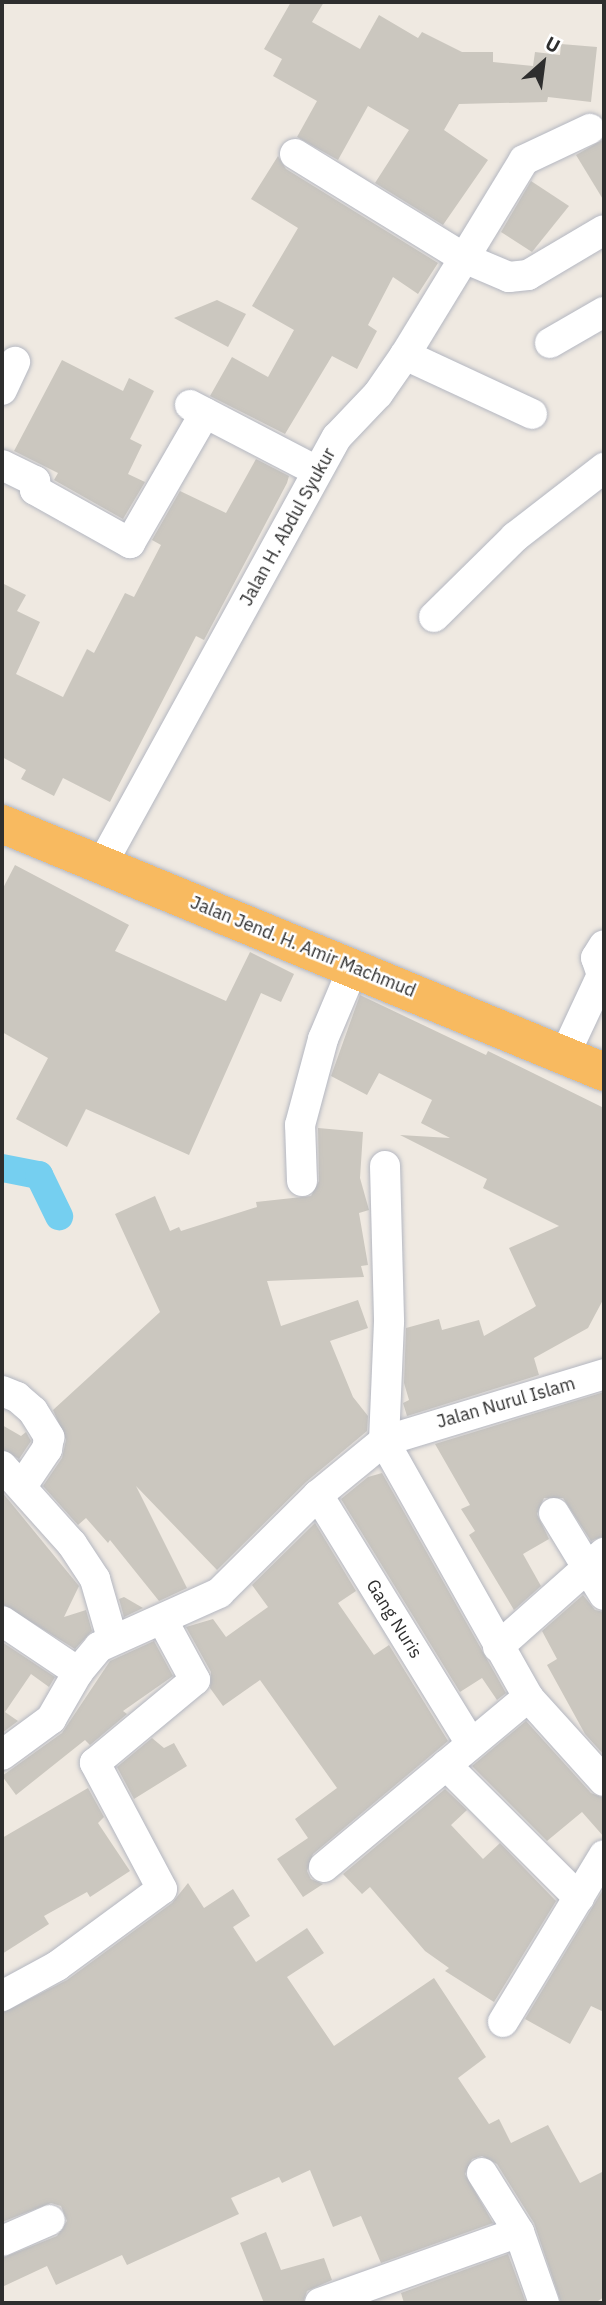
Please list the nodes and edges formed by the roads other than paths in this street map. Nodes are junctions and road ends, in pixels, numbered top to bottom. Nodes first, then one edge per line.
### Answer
1 (590, 129) dead end
2 (295, 155) dead end
3 (600, 243) edge
4 (464, 258) junction
5 (604, 312) edge
6 (550, 343) dead end
7 (405, 355) junction
8 (15, 362) dead end
9 (2, 390) edge
10 (532, 414) dead end
11 (2, 465) edge
12 (604, 468) edge
13 (317, 471) junction
14 (434, 617) dead end
15 (2, 824) edge
16 (102, 864) junction
17 (604, 945) edge
18 (353, 968) junction
19 (565, 1054) junction
20 (604, 1072) edge
21 (385, 1166) dead end
22 (302, 1181) dead end
23 (604, 1374) edge
24 (2, 1391) edge
25 (396, 1436) junction
26 (12, 1476) edge
27 (317, 1495) junction
28 (554, 1513) dead end
29 (595, 1559) edge
30 (604, 1595) edge
31 (2, 1621) edge
32 (163, 1621) junction
33 (111, 1638) junction
34 (498, 1647) junction
35 (78, 1672) junction
36 (528, 1697) junction
37 (471, 1744) junction
38 (2, 1755) edge
39 (446, 1765) junction
40 (604, 1781) edge
41 (604, 1855) edge
42 (324, 1867) dead end
43 (579, 1898) junction
44 (2, 1996) edge
45 (503, 2022) dead end
46 (482, 2173) dead end
47 (50, 2220) dead end
48 (519, 2232) junction
49 (2, 2241) edge
50 (320, 2303) edge
51 (544, 2303) edge

1 - 4 street, Jalan H. Abdul Syukur
2 - 4 street
3 - 4 street
4 - 7 street, Jalan H. Abdul Syukur
5 - 6 street
7 - 10 street
7 - 13 street, Jalan H. Abdul Syukur
8 - 9 street
11 - 13 street
12 - 14 street
13 - 16 street, Jalan H. Abdul Syukur
15 - 16 highway, Jalan Jend. H. Amir Machmud
16 - 18 highway, Jalan Jend. H. Amir Machmud
17 - 19 street
18 - 19 highway, Jalan Jend. H. Amir Machmud
18 - 22 street
19 - 20 highway, Jalan Jend. H. Amir Machmud
21 - 25 street
23 - 25 street, Jalan Nurul Islam
24 - 26 street
25 - 27 street
25 - 34 street
26 - 33 street
27 - 32 street
27 - 37 street, Gang Nuris
28 - 29 street
29 - 30 street
29 - 34 street
31 - 35 street
32 - 33 street
32 - 44 street
33 - 35 street
34 - 36 street
35 - 38 street
36 - 37 street
36 - 40 street
37 - 39 street
39 - 42 street
39 - 43 street
41 - 43 street
43 - 45 street
46 - 48 street
47 - 49 street
48 - 50 street
48 - 51 street

